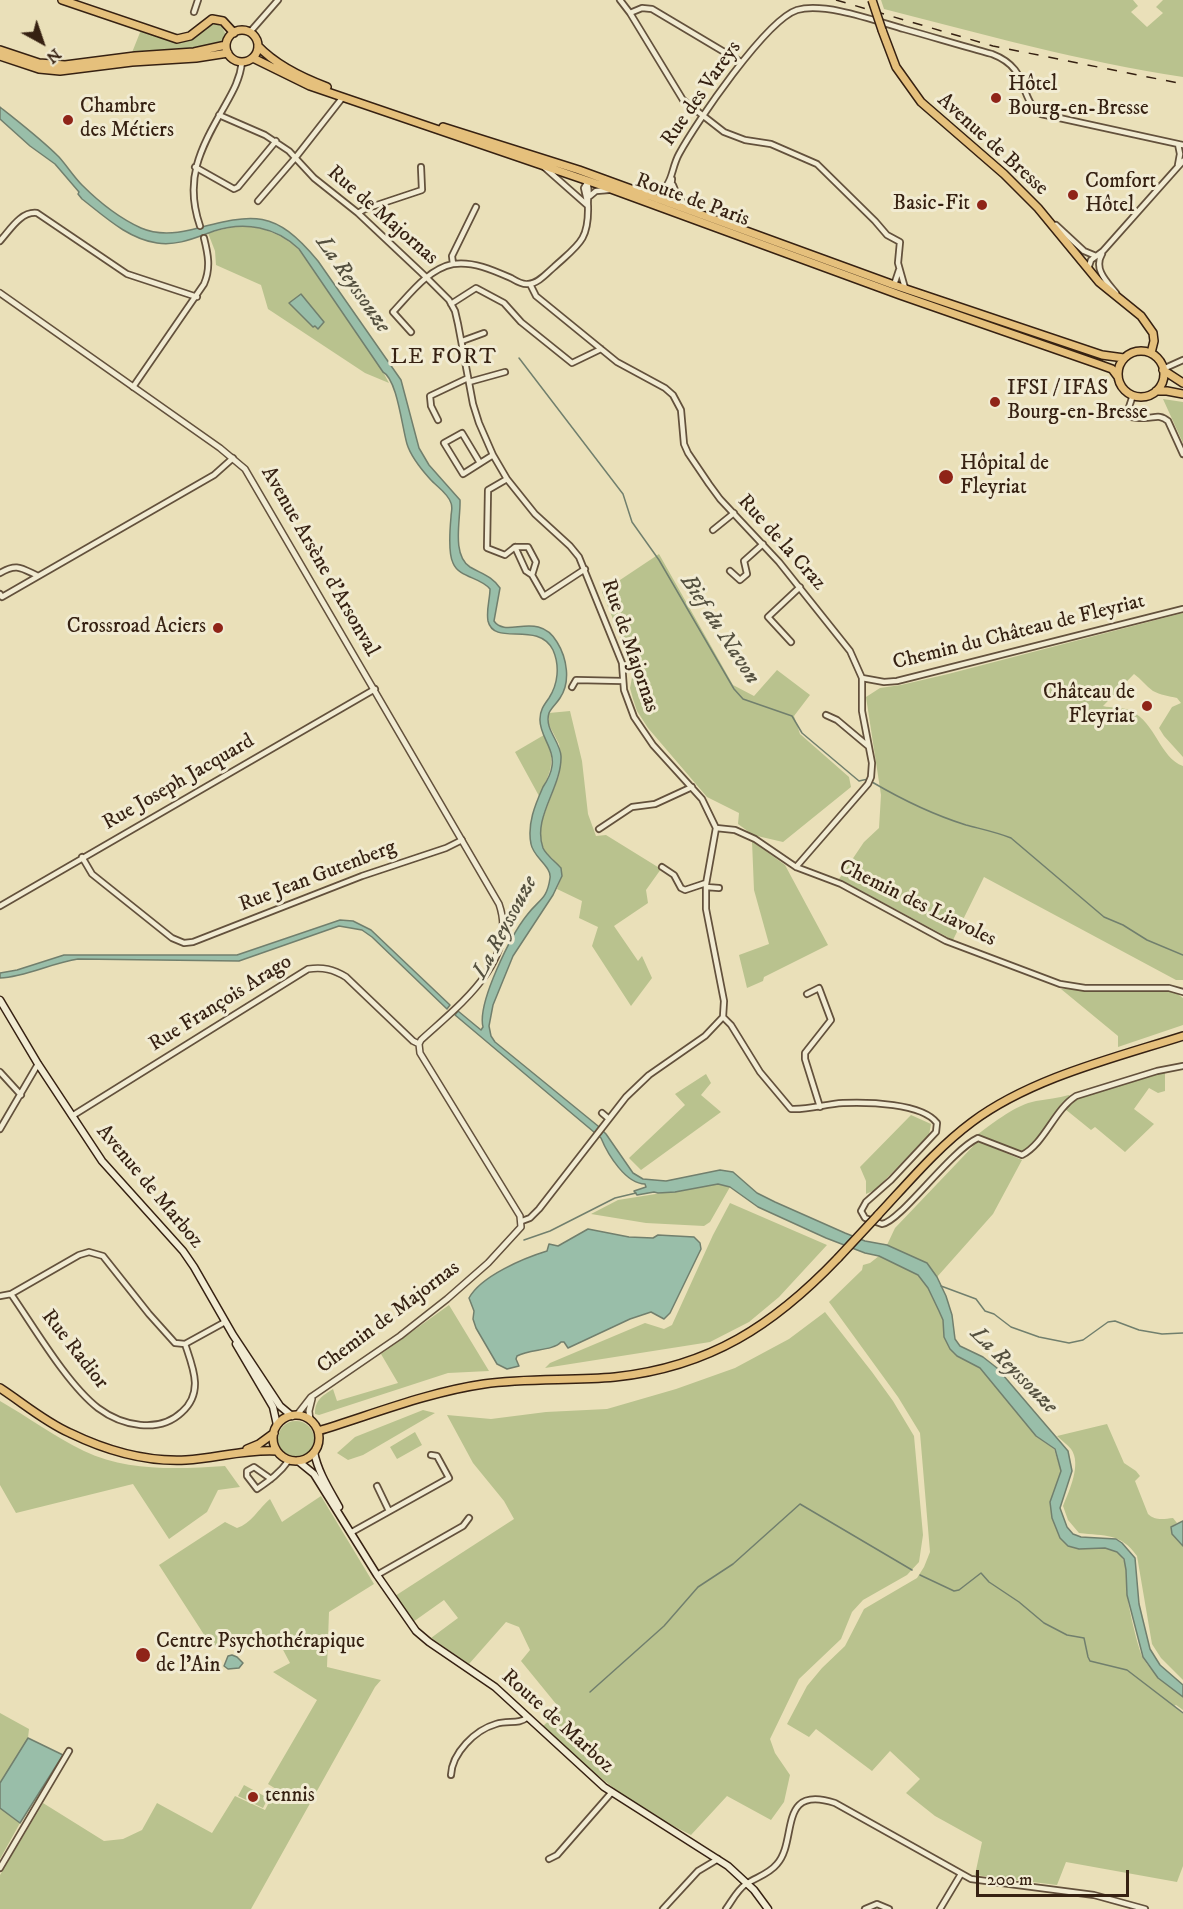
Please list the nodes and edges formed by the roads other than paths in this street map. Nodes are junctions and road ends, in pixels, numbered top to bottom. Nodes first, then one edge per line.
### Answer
1 (62, 0) edge
2 (198, 0) edge
3 (278, 0) edge
4 (620, 0) edge
5 (872, 0) edge
6 (194, 12) dead end
7 (630, 13) junction
8 (250, 32) junction
9 (234, 33) junction
10 (226, 45) junction
11 (258, 46) junction
12 (0, 50) edge
13 (228, 53) junction
14 (0, 56) edge
15 (253, 58) junction
16 (242, 62) junction
17 (741, 62) junction
18 (343, 97) junction
19 (219, 115) junction
20 (704, 116) junction
21 (276, 141) junction
22 (1181, 145) edge
23 (296, 157) junction
24 (1183, 161) edge
25 (1178, 166) junction
26 (195, 167) junction
27 (421, 167) dead end
28 (544, 167) junction
29 (579, 170) junction
30 (672, 175) junction
31 (608, 181) junction
32 (587, 182) junction
33 (673, 185) junction
34 (666, 188) junction
35 (615, 191) junction
36 (647, 194) junction
37 (662, 199) junction
38 (640, 200) junction
39 (258, 201) dead end
40 (588, 201) junction
41 (476, 207) dead end
42 (1038, 208) junction
43 (666, 209) junction
44 (358, 213) junction
45 (707, 215) junction
46 (200, 226) dead end
47 (204, 238) dead end
48 (0, 241) edge
49 (1103, 252) junction
50 (1096, 256) junction
51 (453, 264) junction
52 (1088, 269) junction
53 (899, 270) junction
54 (427, 278) junction
55 (530, 284) junction
56 (894, 285) junction
57 (905, 288) junction
58 (0, 293) edge
59 (197, 297) junction
60 (451, 304) junction
61 (1129, 306) junction
62 (411, 332) dead end
63 (484, 333) dead end
64 (462, 341) junction
65 (601, 349) junction
66 (1151, 353) junction
67 (1124, 358) junction
68 (1183, 360) edge
69 (1163, 370) junction
70 (505, 372) dead end
71 (1118, 376) junction
72 (468, 380) junction
73 (1183, 382) edge
74 (134, 387) junction
75 (1156, 391) junction
76 (1183, 394) edge
77 (1133, 395) junction
78 (438, 420) dead end
79 (1183, 454) edge
80 (493, 455) junction
81 (233, 458) junction
82 (480, 463) junction
83 (507, 479) junction
84 (734, 513) junction
85 (713, 530) dead end
86 (763, 544) junction
87 (515, 547) junction
88 (585, 569) junction
89 (730, 571) dead end
90 (0, 573) edge
91 (532, 575) junction
92 (38, 576) junction
93 (800, 587) junction
94 (0, 594) edge
95 (1183, 609) edge
96 (791, 642) dead end
97 (862, 678) junction
98 (623, 681) junction
99 (572, 687) dead end
100 (375, 688) junction
101 (826, 715) dead end
102 (868, 746) junction
103 (692, 787) junction
104 (716, 828) junction
105 (599, 830) dead end
106 (462, 840) junction
107 (82, 857) junction
108 (662, 867) dead end
109 (796, 867) junction
110 (706, 885) junction
111 (719, 888) dead end
112 (0, 906) edge
113 (1183, 992) edge
114 (807, 993) dead end
115 (0, 1000) edge
116 (723, 1017) junction
117 (1183, 1036) edge
118 (419, 1044) junction
119 (38, 1064) junction
120 (1183, 1066) edge
121 (0, 1072) edge
122 (21, 1095) junction
123 (820, 1107) junction
124 (602, 1113) dead end
125 (72, 1116) junction
126 (609, 1119) junction
127 (0, 1129) edge
128 (522, 1221) junction
129 (11, 1294) junction
130 (0, 1296) edge
131 (225, 1322) junction
132 (232, 1335) junction
133 (185, 1344) junction
134 (0, 1388) edge
135 (317, 1393) junction
136 (295, 1415) junction
137 (310, 1420) junction
138 (277, 1425) junction
139 (318, 1431) junction
140 (274, 1434) junction
141 (278, 1451) junction
142 (239, 1452) junction
143 (314, 1452) junction
144 (431, 1455) dead end
145 (288, 1460) junction
146 (298, 1461) junction
147 (271, 1479) junction
148 (377, 1486) dead end
149 (389, 1511) junction
150 (469, 1518) dead end
151 (352, 1532) junction
152 (377, 1575) junction
153 (528, 1717) junction
154 (69, 1750) dead end
155 (451, 1775) dead end
156 (612, 1792) junction
157 (718, 1858) junction
158 (549, 1859) dead end
159 (0, 1868) edge
160 (961, 1874) junction
161 (748, 1883) junction
162 (663, 1909) edge
163 (726, 1909) edge
164 (768, 1909) edge
165 (865, 1909) edge
166 (889, 1909) edge
167 (940, 1909) edge
168 (1145, 1909) edge

1 - 9 main road
2 - 6 street
3 - 8 street
4 - 7 street
5 - 42 main road, Avenue de Bresse, bridge
7 - 17 street
7 - 20 street
8 - 9 main road
8 - 11 main road
9 - 10 main road
10 - 12 main road
10 - 13 main road
11 - 15 main road
11 - 29 main road, Route de Paris
13 - 14 main road
13 - 16 main road
15 - 16 main road
15 - 18 main road, Route de Paris
16 - 19 street
17 - 20 street, Rue des Vareys
17 - 22 street, Rue des Vareys
18 - 23 street
18 - 28 main road, Route de Paris
19 - 21 street, Rue de Majornas
19 - 26 street
20 - 30 street, Rue des Vareys
20 - 53 street
21 - 23 street, Rue de Majornas
21 - 26 street
22 - 25 street
23 - 39 street
23 - 44 street, Rue de Majornas
24 - 25 street
25 - 49 street
26 - 46 street
27 - 44 street
28 - 32 main road, Route de Paris
28 - 40 street
29 - 31 main road, Route de Paris
29 - 32 street
30 - 33 street, Rue des Vareys
30 - 34 street, Rue des Vareys
31 - 32 street
31 - 36 main road, Route de Paris
32 - 35 main road, Route de Paris
32 - 40 street
33 - 37 street
33 - 45 street
34 - 36 street
34 - 37 street, Rue des Vareys
35 - 38 main road, Route de Paris
35 - 40 street
36 - 37 main road, Route de Paris
37 - 38 street
37 - 43 street
37 - 45 main road, Route de Paris
38 - 43 main road, Route de Paris
40 - 55 street
41 - 51 street
42 - 50 street
42 - 52 main road, Avenue de Bresse
43 - 71 main road, Route de Paris
44 - 54 street, Rue de Majornas
45 - 56 main road, Route de Paris
47 - 59 street
48 - 59 street
49 - 50 street
49 - 61 street
50 - 52 street
51 - 54 street
51 - 55 street
52 - 61 main road, Avenue de Bresse
53 - 56 street
53 - 57 street
54 - 60 street, Rue de Majornas
54 - 62 street
55 - 65 street, Rue de la Craz
56 - 57 main road, Route de Paris
57 - 67 main road, Route de Paris
58 - 74 street, Avenue Arsène d'Arsonval
59 - 74 street
60 - 64 street, Rue de Majornas
60 - 65 street
61 - 66 main road, Avenue de Bresse
63 - 64 street
64 - 72 street, Rue de Majornas
65 - 84 street, Rue de la Craz
66 - 67 main road
66 - 69 main road
67 - 71 main road
68 - 69 street
69 - 73 main road
69 - 75 main road
70 - 72 street
71 - 77 main road
72 - 78 street
72 - 80 street, Rue de Majornas
74 - 81 street, Avenue Arsène d'Arsonval
75 - 76 main road
75 - 77 main road
77 - 79 street
80 - 82 street
80 - 83 street, Rue de Majornas
81 - 92 street
81 - 100 street, Avenue Arsène d'Arsonval
82 - 82 street
83 - 87 street
83 - 88 street, Rue de Majornas
84 - 85 street
84 - 86 street, Rue de la Craz
86 - 89 street
86 - 93 street, Rue de la Craz
87 - 91 street
87 - 91 street
88 - 91 street
88 - 98 street, Rue de Majornas
90 - 92 street
92 - 94 street
93 - 96 street
93 - 97 street, Rue de la Craz
95 - 97 street, Chemin du Château de Fleyriat
97 - 102 street, Rue de la Craz
98 - 99 street
98 - 103 street, Rue de Majornas
100 - 106 street, Avenue Arsène d'Arsonval
100 - 107 street, Rue Joseph Jacquard
101 - 102 street
102 - 109 street, Rue de la Craz
103 - 104 street, Rue de Majornas
103 - 105 street
104 - 109 street, Chemin des Liavoles
104 - 110 street
106 - 107 street, Rue Jean Gutenberg
106 - 118 street, Avenue Arsène d'Arsonval
107 - 112 street, Rue Joseph Jacquard
108 - 110 street
109 - 113 street, Chemin des Liavoles
110 - 111 street
110 - 116 street
114 - 123 street
115 - 119 main road, Avenue de Marboz
116 - 123 street
116 - 126 street
117 - 139 main road, bridge
118 - 125 street, Rue François Arago
118 - 128 street, Rue François Arago
119 - 122 street
119 - 125 main road, Avenue de Marboz
120 - 123 street
121 - 122 street
122 - 127 street
124 - 126 street
125 - 131 main road, Avenue de Marboz
126 - 128 street, Chemin de Majornas
128 - 135 street, Chemin de Majornas
129 - 130 street
129 - 133 street
129 - 133 street, Rue Radior
131 - 132 main road, Avenue de Marboz
131 - 133 street
132 - 136 main road, Avenue de Marboz
132 - 138 main road, Avenue de Marboz
134 - 142 main road
135 - 136 street, Chemin de Majornas
135 - 137 street, Chemin de Majornas
136 - 137 main road
136 - 138 main road
137 - 139 main road
138 - 140 main road
139 - 143 main road
140 - 141 main road
140 - 142 main road
141 - 142 main road
141 - 145 main road
143 - 146 main road
143 - 151 main road, Route de Marboz
144 - 149 street
145 - 146 main road
145 - 147 street
146 - 151 main road, Route de Marboz
147 - 147 street
148 - 149 street
149 - 151 street
150 - 152 street
151 - 152 main road, Route de Marboz
152 - 153 main road, Route de Marboz
153 - 155 street
153 - 156 main road, Route de Marboz
154 - 159 street
156 - 157 main road, Route de Marboz
156 - 158 street
157 - 161 main road, Route de Marboz
157 - 162 street
160 - 161 street
160 - 167 street
160 - 168 street
161 - 163 street
161 - 164 main road, Route de Marboz
165 - 166 street

